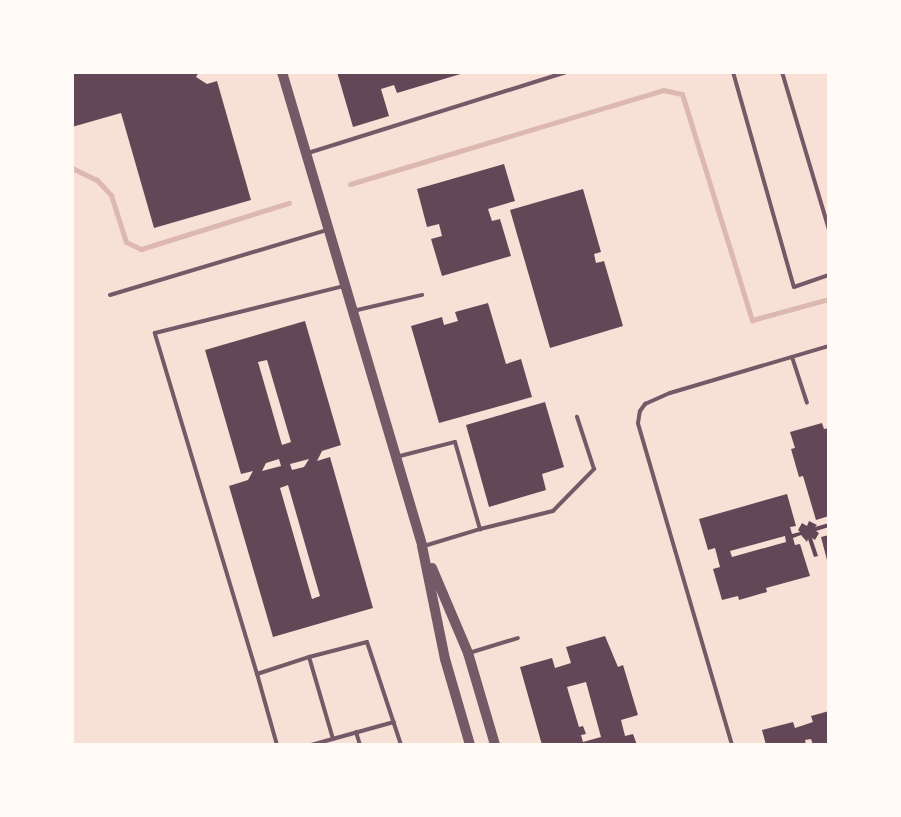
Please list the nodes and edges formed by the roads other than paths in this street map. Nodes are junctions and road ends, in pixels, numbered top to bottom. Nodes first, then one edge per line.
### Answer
1 (282, 72) edge
2 (566, 72) edge
3 (733, 72) edge
4 (782, 72) edge
5 (307, 153) junction
6 (329, 229) junction
7 (829, 230) edge
8 (829, 275) edge
9 (345, 285) junction
10 (110, 295) dead end
11 (422, 295) dead end
12 (352, 311) junction
13 (829, 346) edge
14 (792, 357) junction
15 (807, 404) dead end
16 (578, 417) dead end
17 (396, 458) junction
18 (480, 529) junction
19 (422, 546) junction
20 (518, 638) dead end
21 (468, 653) junction
22 (309, 657) junction
23 (257, 674) junction
24 (394, 722) junction
25 (356, 732) junction
26 (333, 739) junction
27 (277, 745) edge
28 (311, 745) edge
29 (360, 745) edge
30 (401, 745) edge
31 (470, 745) edge
32 (495, 745) edge
33 (732, 745) edge

1 - 5 street
2 - 5 lane
3 - 8 lane
4 - 7 lane
5 - 6 street
6 - 9 street
6 - 10 lane
9 - 12 street
9 - 23 lane
11 - 12 lane
12 - 17 street
13 - 14 lane
14 - 15 lane
14 - 33 lane
16 - 18 lane
17 - 18 lane
17 - 19 street
18 - 19 lane
19 - 21 street
19 - 31 street
20 - 21 lane
21 - 32 street
22 - 23 lane
22 - 24 lane
22 - 26 lane
23 - 27 lane
24 - 25 lane
24 - 30 lane
25 - 26 lane
25 - 29 lane
26 - 28 lane

